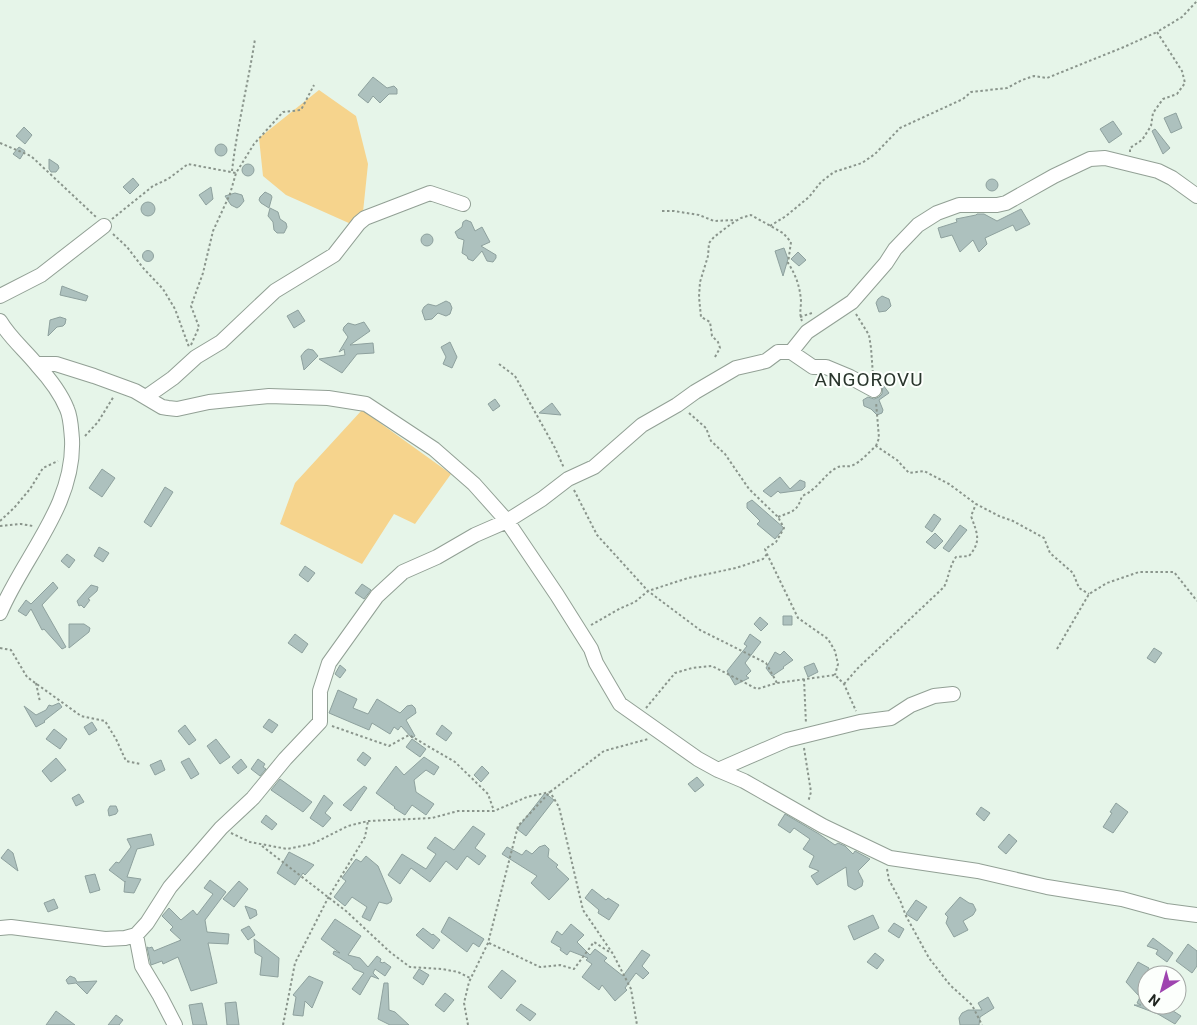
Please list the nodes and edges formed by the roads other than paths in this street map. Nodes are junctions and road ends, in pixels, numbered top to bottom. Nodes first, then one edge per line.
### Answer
1 (1197, 196) edge
2 (463, 204) dead end
3 (104, 226) road end
4 (0, 296) edge
5 (0, 322) edge
6 (791, 352) junction
7 (37, 364) junction
8 (874, 390) road end
9 (146, 397) junction
10 (507, 521) junction
11 (0, 613) edge
12 (953, 694) dead end
13 (718, 770) junction
14 (1197, 915) edge
15 (0, 928) edge
16 (136, 935) junction
17 (175, 1025) edge

1 - 6 street
2 - 9 street
3 - 4 street
5 - 7 street
6 - 8 street
6 - 10 street
7 - 9 street
7 - 11 street
9 - 10 street
10 - 13 street
10 - 16 street
12 - 13 street
13 - 14 street
15 - 16 street
16 - 17 street

